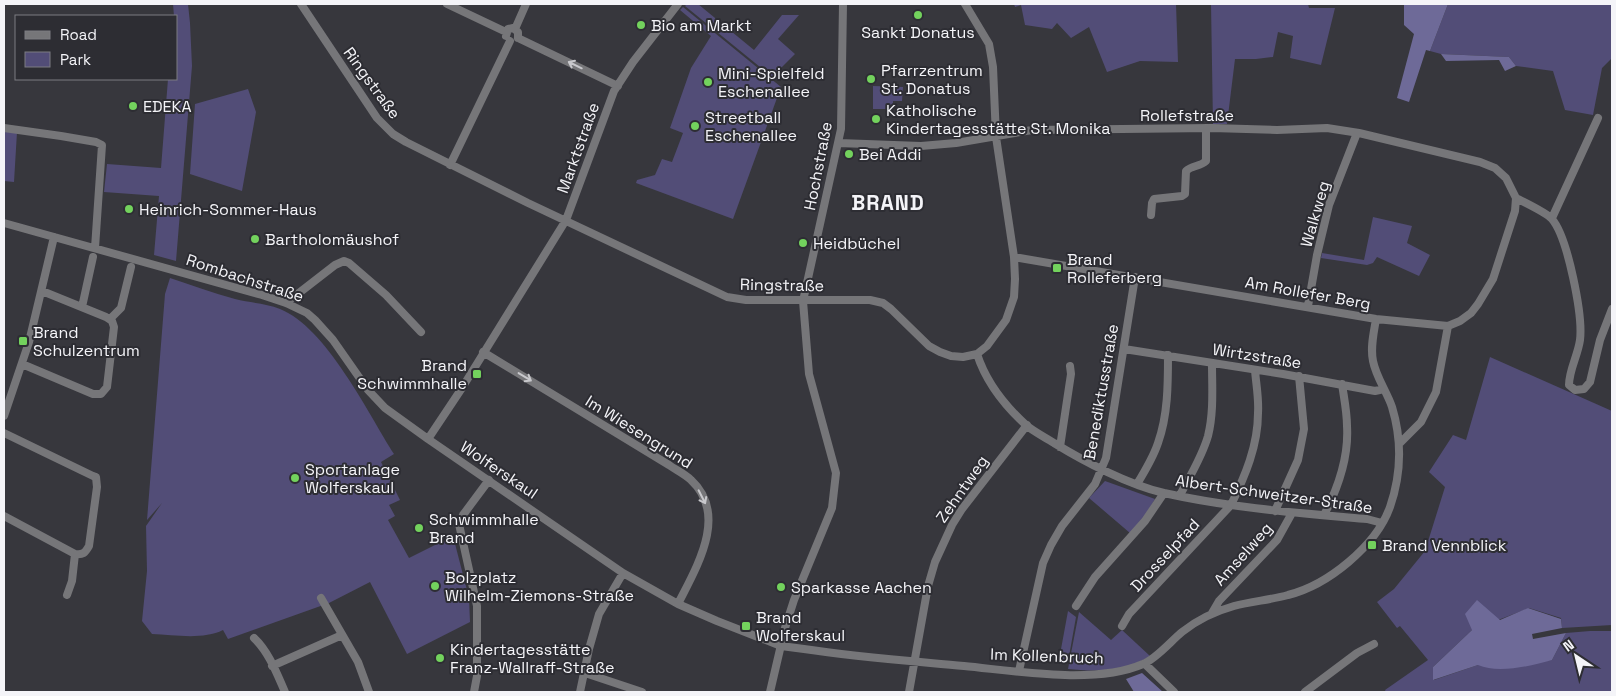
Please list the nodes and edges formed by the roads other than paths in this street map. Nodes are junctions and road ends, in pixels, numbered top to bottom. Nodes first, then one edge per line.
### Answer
1 (300, 4) edge
2 (447, 4) edge
3 (526, 4) edge
4 (678, 4) edge
5 (843, 4) edge
6 (965, 4) edge
7 (515, 29) junction
8 (506, 32) junction
9 (518, 38) junction
10 (510, 41) junction
11 (618, 86) junction
12 (1598, 118) dead end
13 (4, 128) edge
14 (1206, 128) junction
15 (1357, 133) junction
16 (996, 137) junction
17 (839, 143) junction
18 (450, 164) junction
19 (1516, 198) junction
20 (1151, 215) dead end
21 (1552, 218) junction
22 (566, 220) junction
23 (4, 223) edge
24 (54, 237) junction
25 (95, 248) junction
26 (94, 256) dead end
27 (1014, 257) junction
28 (131, 267) dead end
29 (1134, 277) junction
30 (42, 291) junction
31 (803, 301) junction
32 (286, 303) junction
33 (1308, 306) junction
34 (82, 307) junction
35 (1612, 309) edge
36 (110, 318) junction
37 (1376, 319) junction
38 (1448, 326) junction
39 (421, 332) dead end
40 (1124, 349) junction
41 (483, 352) junction
42 (977, 354) junction
43 (1168, 355) junction
44 (1212, 363) junction
45 (22, 364) junction
46 (1070, 366) dead end
47 (1255, 370) junction
48 (1299, 376) junction
49 (1342, 384) junction
50 (1384, 389) junction
51 (4, 416) edge
52 (1026, 425) junction
53 (4, 434) edge
54 (428, 439) junction
55 (1399, 444) junction
56 (1060, 446) junction
57 (1102, 469) junction
58 (489, 480) junction
59 (1137, 484) junction
60 (1164, 493) junction
61 (1180, 495) junction
62 (1231, 506) junction
63 (1274, 511) junction
64 (1292, 513) junction
65 (1324, 515) junction
66 (4, 516) edge
67 (1382, 523) junction
68 (75, 554) junction
69 (623, 573) junction
70 (67, 595) dead end
71 (321, 598) dead end
72 (678, 604) junction
73 (1076, 606) dead end
74 (1212, 613) junction
75 (1122, 626) dead end
76 (342, 635) junction
77 (254, 638) dead end
78 (1374, 644) dead end
79 (781, 646) junction
80 (915, 661) junction
81 (1145, 664) junction
82 (272, 666) junction
83 (1019, 671) junction
84 (585, 673) junction
85 (286, 692) edge
86 (369, 692) edge
87 (474, 692) edge
88 (580, 692) edge
89 (642, 692) edge
90 (770, 692) edge
91 (909, 692) edge
92 (1174, 692) edge
93 (1305, 692) edge

1 - 18 street, Ringstraße
2 - 8 street
3 - 7 street
4 - 11 street, Marktstraße
5 - 17 street, Hochstraße
6 - 16 street
7 - 8 street
7 - 9 street
8 - 10 street
9 - 10 street
11 -> 9 street
10 - 18 street
11 - 22 street, Marktstraße
12 - 21 street
13 - 25 street
14 - 15 street, Rollefstraße
14 - 16 street, Rollefstraße
14 - 20 street
15 - 19 street, Rollefstraße
15 - 33 street, Walkweg
16 - 17 street, Rollefstraße
16 - 27 street
17 - 31 street, Hochstraße
18 - 22 street, Ringstraße
19 - 21 street
19 - 38 street
21 - 35 street
22 - 31 street, Ringstraße
22 - 41 street
23 - 24 street, Rombachstraße
24 - 25 street, Rombachstraße
24 - 30 street
25 - 32 street, Rombachstraße
26 - 34 street
27 - 29 street, Am Rollefer Berg
27 - 42 street
28 - 36 street
29 - 33 street, Am Rollefer Berg
29 - 40 street, Benediktusstraße
30 - 34 street
30 - 45 street
31 - 42 street, Ringstraße
31 - 79 street, Hochstraße
32 - 39 street
32 - 54 street, Rombachstraße
33 - 37 street, Am Rollefer Berg
34 - 36 street
36 - 45 street
37 - 38 street, Am Rollefer Berg
37 - 50 street, Im Kollenbruch
38 - 55 street
40 - 43 street, Wirtzstraße
40 - 57 street, Benediktusstraße
41 - 54 street
41 -> 72 street, Im Wiesengrund
42 - 52 street, Albert-Schweitzer-Straße
43 - 44 street, Wirtzstraße
43 - 59 street
44 - 47 street, Wirtzstraße
44 - 61 street
45 - 51 street
46 - 56 street
47 - 48 street, Wirtzstraße
47 - 62 street, Drosselpfad
48 - 49 street, Wirtzstraße
48 - 63 street
49 - 50 street, Wirtzstraße
49 - 65 street
50 - 55 street, Im Kollenbruch
52 - 56 street, Albert-Schweitzer-Straße
52 - 80 street, Zehntweg
53 - 68 street
54 - 58 street, Wolferskaul
55 - 67 street, Im Kollenbruch
56 - 57 street, Albert-Schweitzer-Straße
57 - 59 street, Albert-Schweitzer-Straße
57 - 83 street, Benediktusstraße
58 - 69 street, Wolferskaul
58 - 87 street
59 - 60 street, Albert-Schweitzer-Straße
60 - 61 street, Albert-Schweitzer-Straße
60 - 73 street
61 - 62 street, Albert-Schweitzer-Straße
62 - 63 street, Albert-Schweitzer-Straße
62 - 75 street, Drosselpfad
63 - 64 street, Albert-Schweitzer-Straße
64 - 65 street, Albert-Schweitzer-Straße
64 - 74 street, Amselweg
65 - 67 street, Albert-Schweitzer-Straße
66 - 68 street
67 - 74 street, Im Kollenbruch
68 - 70 street
69 - 72 street, Wolferskaul
69 - 84 street
71 - 76 street
72 - 79 street, Wolferskaul
74 - 81 street, Im Kollenbruch
76 - 82 street
76 - 86 street
77 - 82 street
78 - 93 street
79 - 80 street, Im Kollenbruch
79 - 90 street, Hochstraße
80 - 83 street, Im Kollenbruch
80 - 91 street, Zehntweg
81 - 83 street, Im Kollenbruch
81 - 92 street
82 - 85 street
84 - 88 street
84 - 89 street

